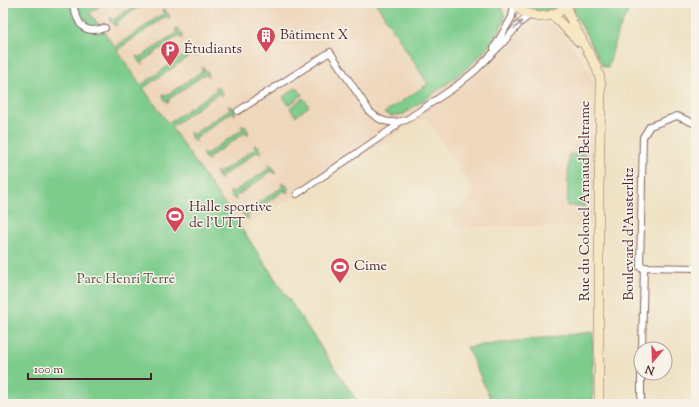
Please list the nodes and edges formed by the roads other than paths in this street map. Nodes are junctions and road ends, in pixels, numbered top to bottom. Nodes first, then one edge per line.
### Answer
1 (72, 3) edge
2 (514, 3) edge
3 (568, 4) edge
4 (530, 15) junction
5 (551, 16) junction
6 (105, 28) dead end
7 (588, 52) junction
8 (488, 58) junction
9 (238, 110) dead end
10 (398, 122) junction
11 (696, 124) edge
12 (297, 194) dead end
13 (644, 267) junction
14 (696, 268) edge
15 (642, 341) edge
16 (641, 381) edge
17 (599, 404) edge
18 (641, 404) edge

1 - 6 street
2 - 4 street
2 - 8 street
3 - 5 street
3 - 7 street, Rue du Colonel Arnaud Beltrame
4 - 5 street
8 -> 4 street
5 - 7 street
7 - 17 street, Rue du Colonel Arnaud Beltrame
8 - 10 street
9 - 10 street
10 - 12 street
11 - 13 street, Boulevard d'Austerlitz
13 - 14 street
13 - 15 street, Boulevard d'Austerlitz
16 - 18 street

